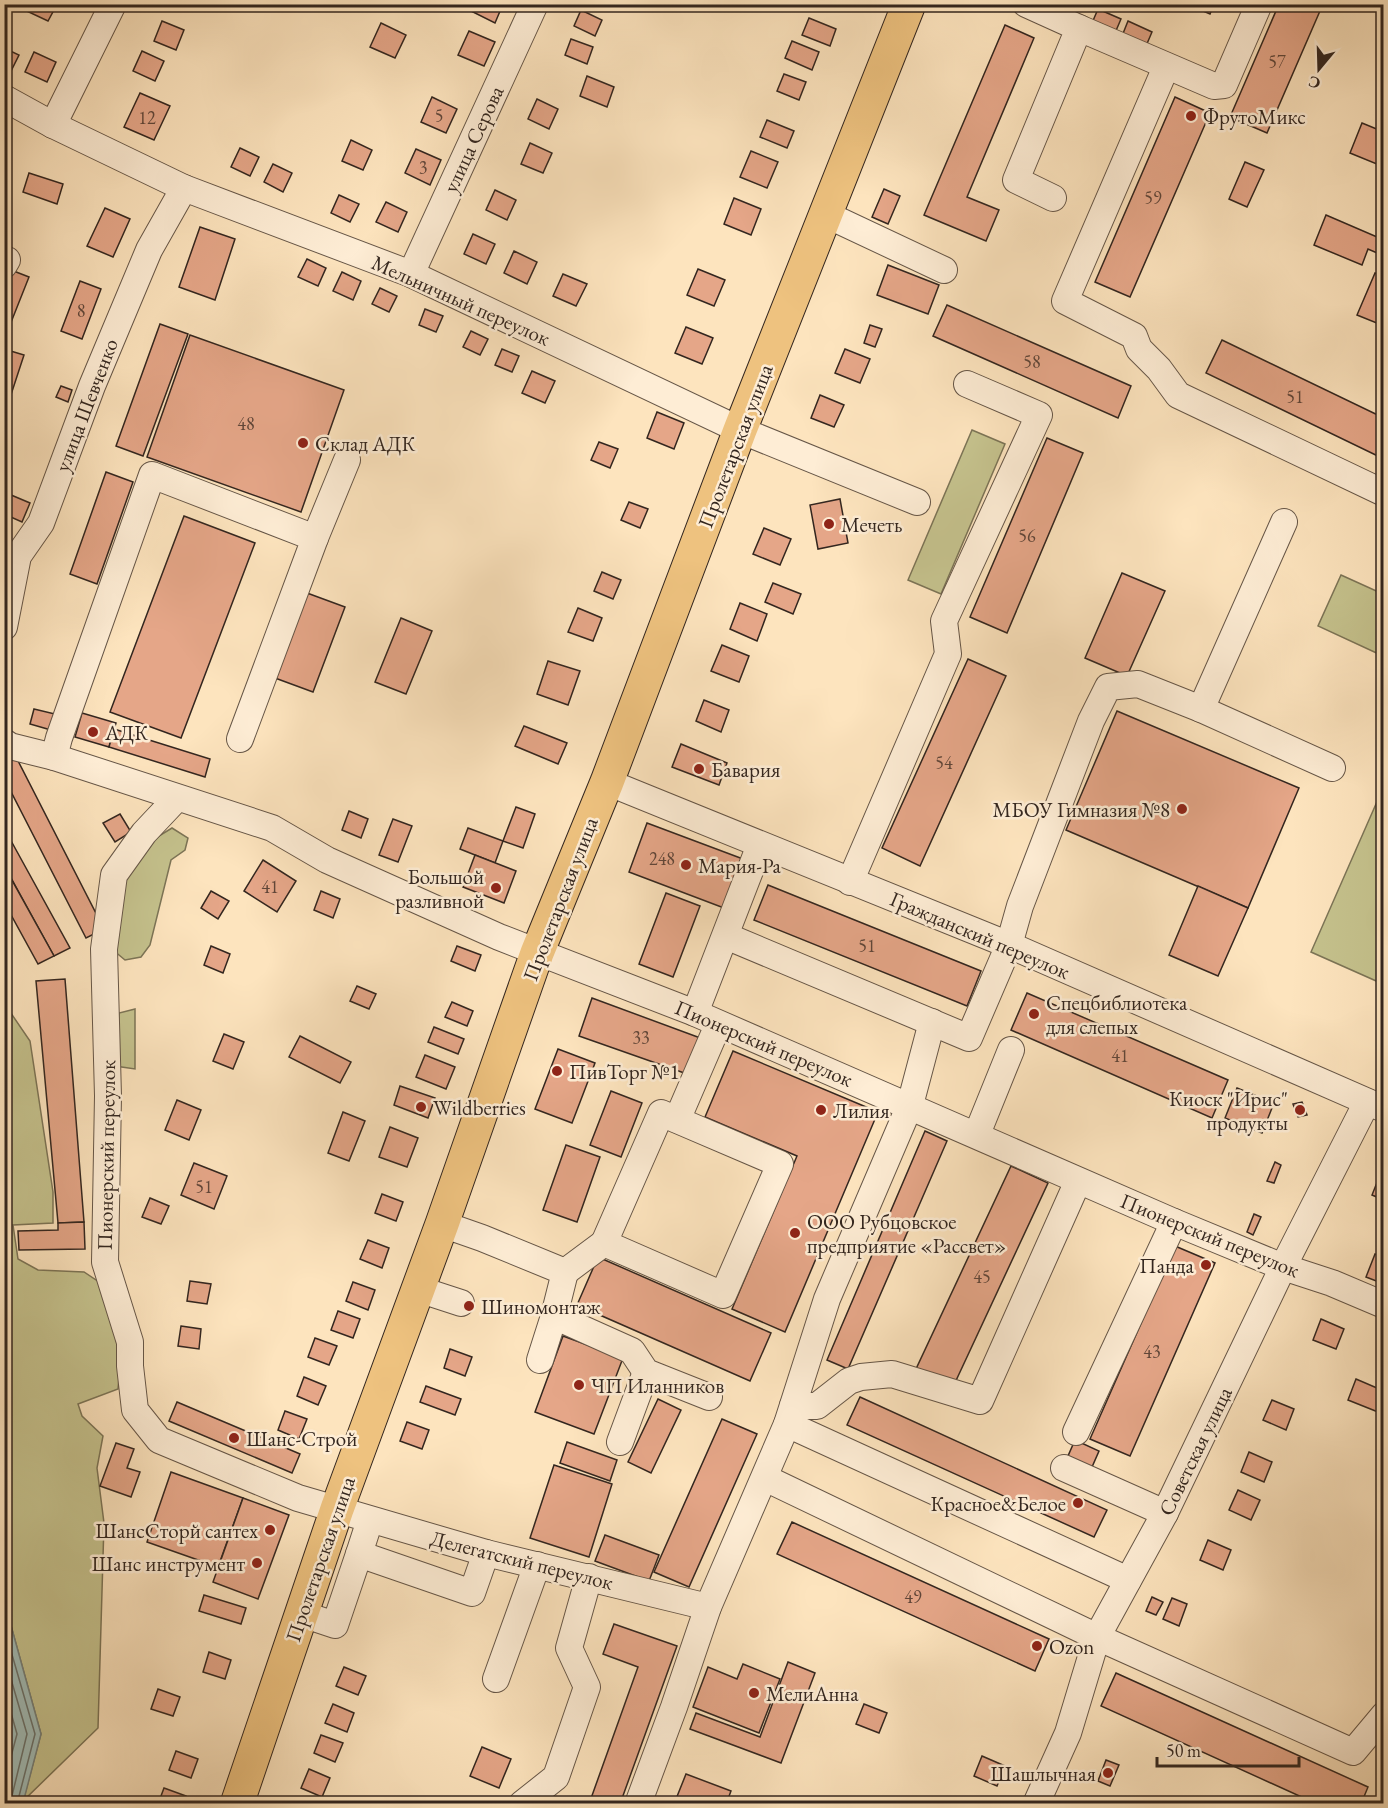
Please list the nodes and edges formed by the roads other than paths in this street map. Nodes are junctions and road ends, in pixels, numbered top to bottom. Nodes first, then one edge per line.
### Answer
1 (112, 4) edge
2 (535, 4) edge
3 (909, 4) edge
4 (1026, 4) edge
5 (1259, 4) edge
6 (1072, 18) edge
7 (1166, 67) junction
8 (4, 98) edge
9 (53, 124) junction
10 (184, 188) junction
11 (1053, 198) dead end
12 (825, 214) junction
13 (944, 270) dead end
14 (411, 274) junction
15 (967, 384) dead end
16 (741, 430) junction
17 (346, 460) dead end
18 (1383, 494) edge
19 (917, 502) dead end
20 (1284, 522) dead end
21 (315, 538) junction
22 (11, 554) edge
23 (4, 627) edge
24 (1201, 709) junction
25 (240, 739) dead end
26 (4, 742) edge
27 (54, 757) junction
28 (1332, 768) dead end
29 (607, 782) junction
30 (177, 798) junction
31 (759, 845) junction
32 (850, 882) junction
33 (726, 936) junction
34 (1009, 945) junction
35 (537, 953) junction
36 (695, 1013) junction
37 (932, 1022) junction
38 (718, 1025) junction
39 (1011, 1050) dead end
40 (910, 1105) junction
41 (1375, 1106) edge
42 (677, 1120) junction
43 (977, 1134) junction
44 (1078, 1181) junction
45 (1174, 1222) junction
46 (442, 1224) junction
47 (604, 1243) junction
48 (1283, 1267) junction
49 (565, 1272) junction
50 (418, 1289) junction
51 (461, 1303) dead end
52 (1383, 1305) edge
53 (554, 1316) junction
54 (540, 1360) dead end
55 (646, 1372) junction
56 (708, 1397) dead end
57 (790, 1415) junction
58 (1076, 1432) dead end
59 (620, 1442) dead end
60 (1064, 1468) dead end
61 (765, 1478) junction
62 (337, 1509) junction
63 (1165, 1514) junction
64 (370, 1520) junction
65 (486, 1553) junction
66 (359, 1554) junction
67 (537, 1565) junction
68 (590, 1577) junction
69 (1128, 1580) junction
70 (708, 1607) junction
71 (302, 1614) junction
72 (1097, 1637) junction
73 (496, 1679) dead end
74 (1383, 1715) edge
75 (237, 1803) edge
76 (522, 1803) edge
77 (638, 1803) edge
78 (1036, 1803) edge

1 - 9 street
2 - 14 street, улица Серова
3 - 12 main road, Пролетарская улица
4 - 6 street
5 - 7 street
6 - 7 street
6 - 11 street
7 - 18 street
8 - 9 street, Мельничный переулок
9 - 10 street, Мельничный переулок
10 - 14 street, Мельничный переулок
10 - 22 street, улица Шевченко
12 - 13 street
12 - 16 main road, Пролетарская улица
14 - 16 street, Мельничный переулок
15 - 32 street
16 - 19 street, Мельничный переулок
16 - 29 main road, Пролетарская улица
17 - 21 street
20 - 24 street
21 - 25 street
21 - 27 street
22 - 23 street, улица Шевченко
24 - 28 street
24 - 34 street
26 - 27 street, Пионерский переулок
27 - 30 street, Пионерский переулок
29 - 31 street, Гражданский переулок
29 - 35 main road, Пролетарская улица
30 - 35 street, Пионерский переулок
30 - 62 street, Пионерский переулок
31 - 32 street, Гражданский переулок
31 - 33 street
32 - 34 street, Гражданский переулок
33 - 36 street
33 - 37 street
34 - 37 street
34 - 41 street, Гражданский переулок
35 - 36 street, Пионерский переулок
35 - 46 main road, Пролетарская улица
36 - 38 street, Пионерский переулок
37 - 40 street
38 - 40 street, Пионерский переулок
38 - 42 street
39 - 43 street
40 - 43 street, Пионерский переулок
40 - 57 street
41 - 48 street, Советская улица
42 - 47 street
42 - 47 street
43 - 44 street, Пионерский переулок
44 - 45 street, Пионерский переулок
44 - 57 street
45 - 48 street, Пионерский переулок
45 - 58 street
46 - 49 street
46 - 50 main road, Пролетарская улица
47 - 49 street
48 - 52 street, Пионерский переулок
48 - 63 street, Советская улица
49 - 53 street
50 - 51 street
50 - 62 main road, Пролетарская улица
53 - 54 street
53 - 55 street
55 - 56 street
55 - 59 street
57 - 61 street
57 - 69 street
60 - 63 street
61 - 70 street
61 - 72 street
62 - 64 street, Делегатский переулок
62 - 71 main road, Пролетарская улица
63 - 69 street, Советская улица
64 - 65 street, Делегатский переулок
64 - 66 street
65 - 66 street
65 - 67 street, Делегатский переулок
66 - 71 street
67 - 68 street, Делегатский переулок
67 - 73 street
68 - 70 street, Делегатский переулок
68 - 76 street
69 - 72 street, Советская улица
70 - 77 street
71 - 75 main road, Пролетарская улица
72 - 74 street
72 - 78 street, Советская улица

